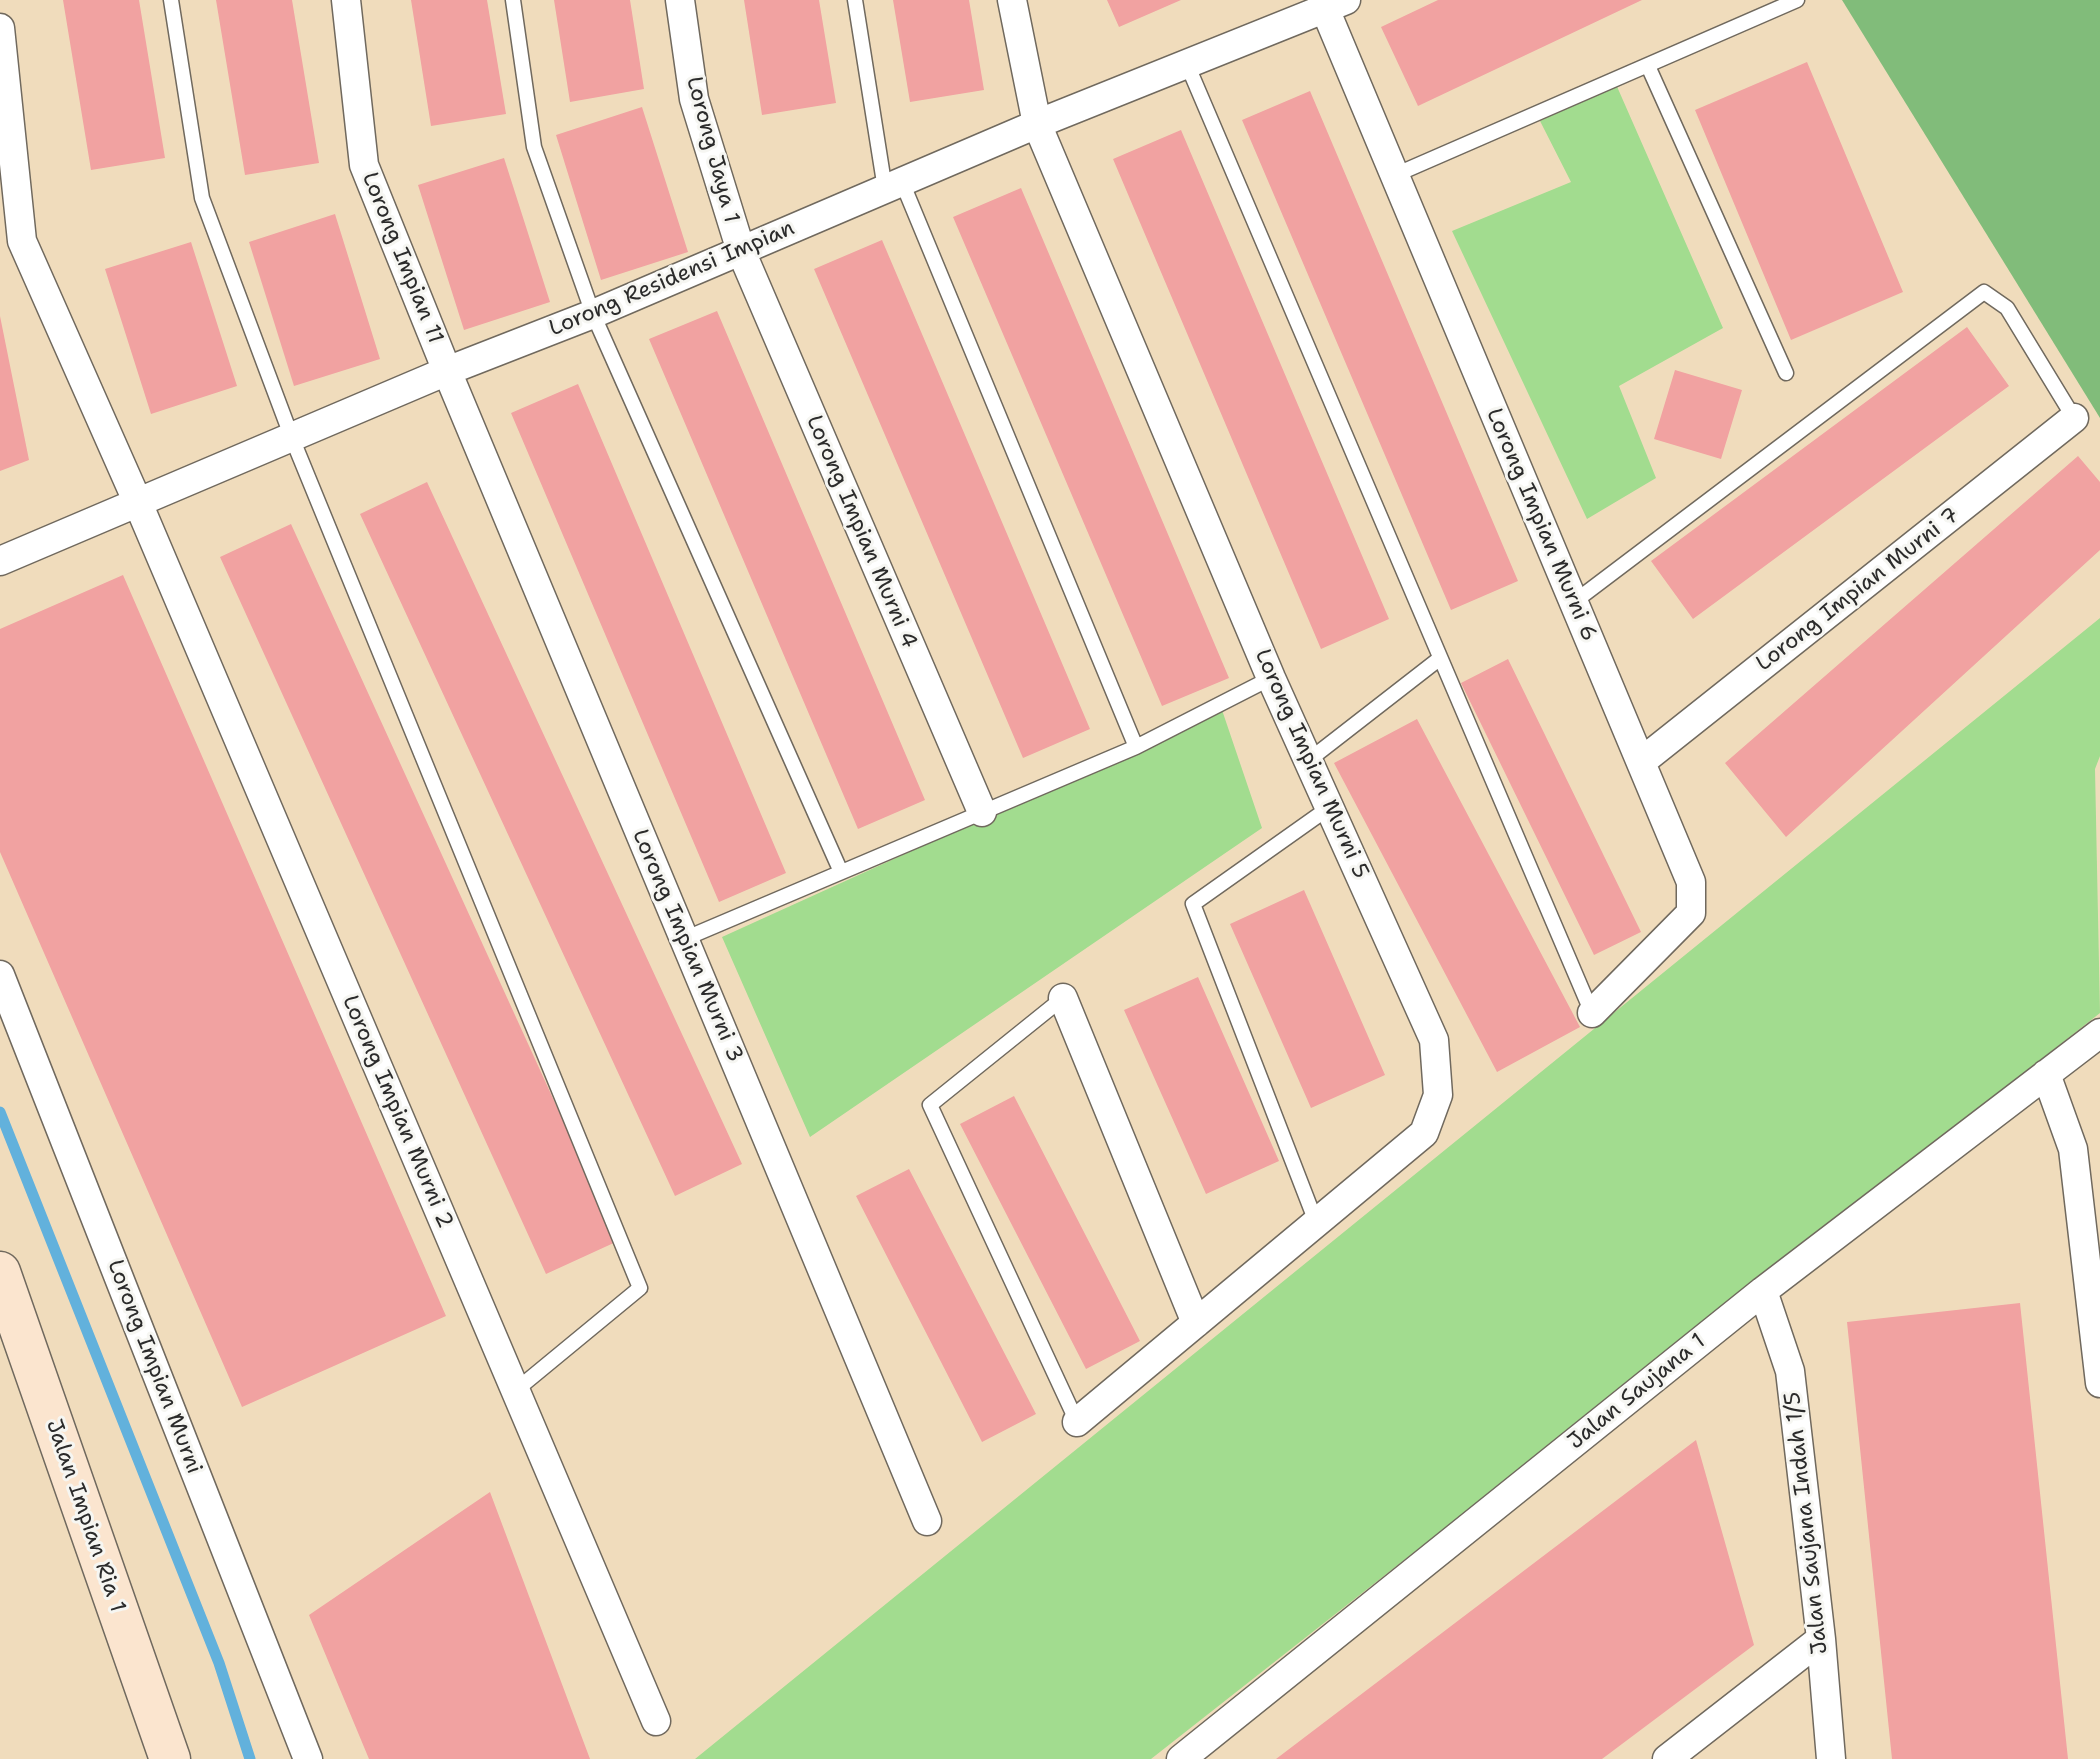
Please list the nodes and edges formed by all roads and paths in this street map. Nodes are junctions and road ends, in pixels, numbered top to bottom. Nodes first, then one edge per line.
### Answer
1 (171, 0) edge
2 (346, 0) edge
3 (513, 0) edge
4 (680, 0) edge
5 (855, 0) edge
6 (1012, 0) edge
7 (1797, 0) edge
8 (1335, 5) edge
9 (0, 28) edge
10 (1187, 64) junction
11 (1648, 66) junction
12 (1037, 124) junction
13 (1395, 175) junction
14 (894, 186) junction
15 (741, 251) junction
16 (593, 314) junction
17 (447, 371) junction
18 (1786, 373) dead end
19 (2074, 418) joint
20 (292, 438) junction
21 (138, 503) junction
22 (0, 561) edge
23 (1574, 602) junction
24 (1439, 659) junction
25 (1271, 678) junction
26 (1136, 747) junction
27 (1309, 760) junction
28 (1641, 762) junction
29 (1330, 807) junction
30 (982, 812) junction
31 (841, 872) junction
32 (684, 939) junction
33 (0, 975) edge
34 (1063, 998) joint
35 (1592, 1013) joint
36 (2100, 1033) edge
37 (2046, 1074) junction
38 (1316, 1222) junction
39 (0, 1272) edge
40 (1763, 1291) junction
41 (1196, 1323) junction
42 (2100, 1383) edge
43 (515, 1391) junction
44 (1077, 1422) joint
45 (927, 1521) dead end
46 (1821, 1639) junction
47 (656, 1721) dead end
48 (170, 1759) edge
49 (308, 1759) edge
50 (1181, 1759) edge
51 (1667, 1759) edge
52 (1831, 1759) edge

1 - 20 lane
2 - 17 street, Lorong Impian 11
3 - 16 lane
4 - 15 street, Lorong Jaya 1
5 - 14 lane
6 - 12 street, Lorong Impian Murni 5
7 - 11 lane
8 - 10 street, Lorong Residensi Impian
8 - 13 street, Lorong Impian Murni 6
9 - 21 street, Lorong Impian Murni 2
10 - 12 street, Lorong Residensi Impian
10 - 24 lane
11 - 13 lane
11 - 18 lane
12 - 14 street, Lorong Residensi Impian
12 - 25 street, Lorong Impian Murni 5
13 - 23 street, Lorong Impian Murni 6
14 - 15 street, Lorong Residensi Impian
14 - 26 lane
15 - 16 street, Lorong Residensi Impian
15 - 30 street, Lorong Impian Murni 4
16 - 17 street, Lorong Residensi Impian
16 - 31 lane
17 - 20 street, Lorong Residensi Impian
17 - 32 street, Lorong Impian Murni 3
19 - 23 lane
19 - 28 street, Lorong Impian Murni 7
20 - 21 street, Lorong Residensi Impian
20 - 43 lane
21 - 22 street, Lorong Residensi Impian
21 - 43 street, Lorong Impian Murni 2
23 - 28 street, Lorong Impian Murni 6
24 - 27 lane
24 - 35 lane
25 - 26 lane
25 - 27 street, Lorong Impian Murni 5
26 - 30 lane
27 - 29 street, Lorong Impian Murni 5
28 - 35 street, Lorong Impian Murni 6
29 - 38 street, Lorong Impian Murni 5
29 - 38 lane
30 - 31 lane
31 - 32 lane
32 - 45 street, Lorong Impian Murni 3
33 - 49 street, Lorong Impian Murni
34 - 41 street
34 - 44 lane
36 - 37 street, Jalan Saujana 1
37 - 40 street, Jalan Saujana 1
37 - 42 street
38 - 41 street, Lorong Impian Murni 5
39 - 48 street, Jalan Impian Ria 1
40 - 46 street, Jalan Saujana Indah 1/5
40 - 50 street, Jalan Saujana 1
41 - 44 street, Lorong Impian Murni 5
43 - 47 street, Lorong Impian Murni 2
46 - 51 street
46 - 52 street, Jalan Saujana Indah 1/5

